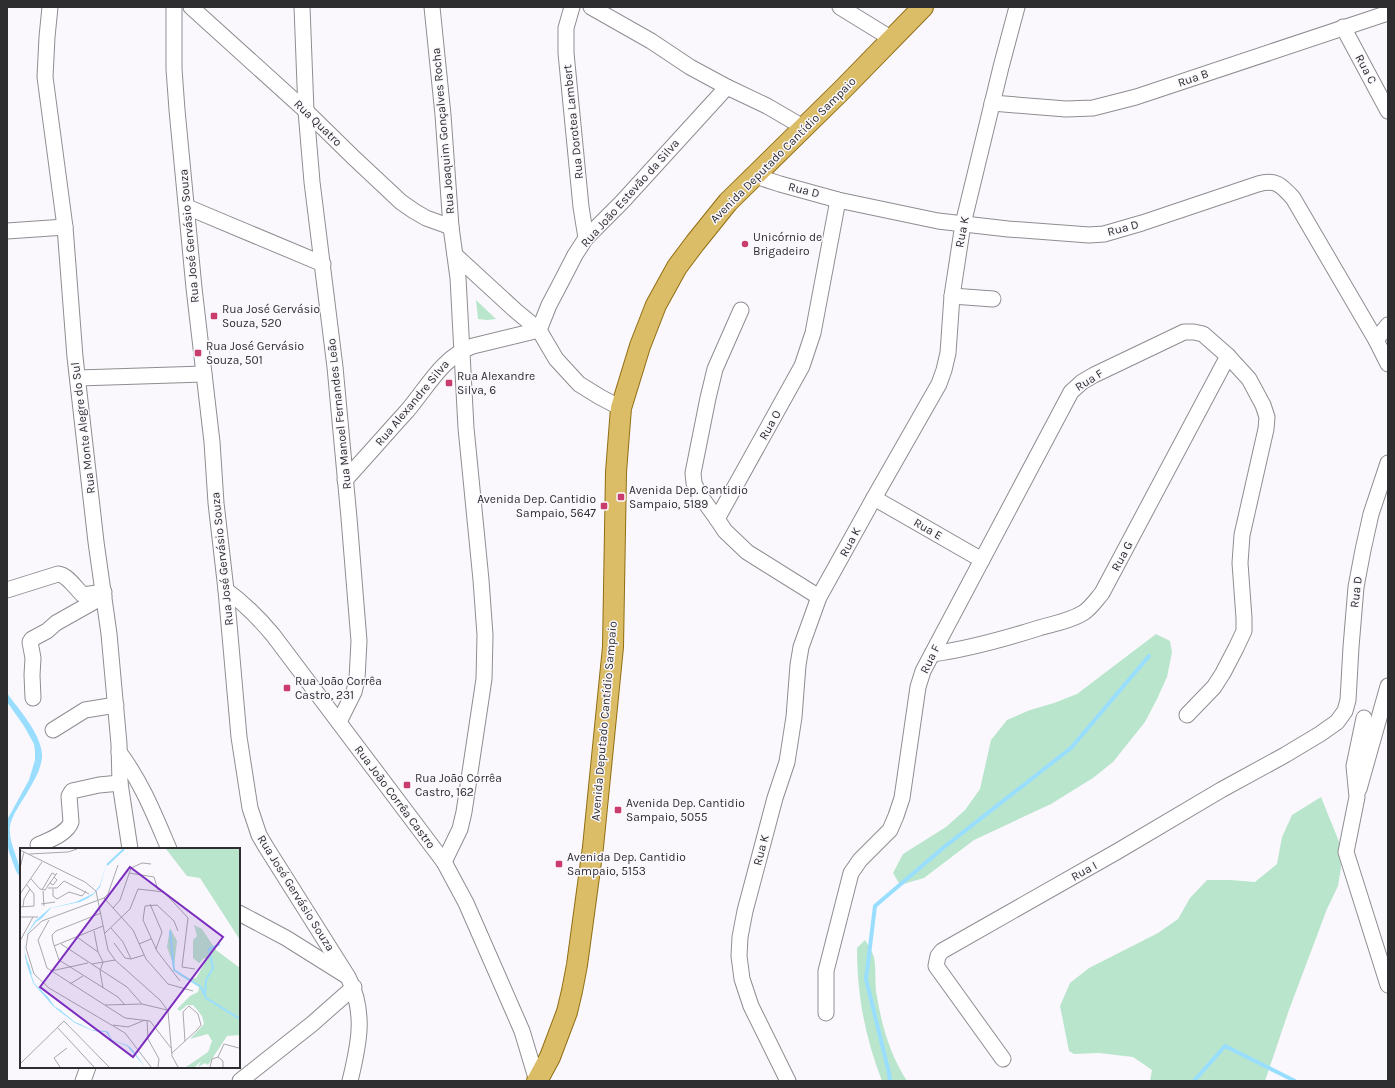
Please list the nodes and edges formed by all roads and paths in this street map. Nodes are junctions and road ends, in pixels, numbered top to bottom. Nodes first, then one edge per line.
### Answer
1 (50, 7) edge
2 (174, 7) edge
3 (192, 7) edge
4 (302, 7) edge
5 (432, 7) edge
6 (572, 7) edge
7 (591, 7) edge
8 (840, 7) edge
9 (923, 7) edge
10 (1017, 7) edge
11 (1388, 13) edge
12 (1343, 27) junction
13 (892, 39) junction
14 (727, 87) junction
15 (992, 103) junction
16 (306, 111) junction
17 (1388, 111) edge
18 (803, 127) junction
19 (755, 176) junction
20 (838, 200) junction
21 (187, 207) junction
22 (963, 224) junction
23 (65, 227) junction
24 (451, 227) junction
25 (7, 231) edge
26 (586, 238) junction
27 (455, 255) junction
28 (323, 264) junction
29 (952, 296) junction
30 (993, 299) dead end
31 (741, 310) dead end
32 (1388, 325) edge
33 (539, 330) junction
34 (1376, 340) junction
35 (463, 350) junction
36 (1228, 356) junction
37 (1388, 364) edge
38 (204, 374) junction
39 (78, 378) junction
40 (621, 408) junction
41 (1388, 463) edge
42 (345, 480) junction
43 (874, 498) junction
44 (718, 519) junction
45 (982, 560) junction
46 (7, 590) edge
47 (226, 590) junction
48 (104, 594) junction
49 (819, 597) junction
50 (932, 654) junction
51 (1388, 686) edge
52 (33, 698) dead end
53 (116, 705) junction
54 (1186, 715) dead end
55 (1364, 718) dead end
56 (339, 722) junction
57 (1337, 722) joint
58 (53, 730) dead end
59 (119, 752) junction
60 (120, 783) junction
61 (1357, 797) junction
62 (38, 845) dead end
63 (130, 848) edge
64 (169, 848) edge
65 (444, 862) junction
66 (240, 914) edge
67 (351, 982) junction
68 (1388, 985) edge
69 (826, 1013) dead end
70 (522, 1031) junction
71 (550, 1057) junction
72 (1003, 1059) dead end
73 (88, 1068) edge
74 (83, 1081) edge
75 (240, 1081) edge
76 (350, 1081) edge
77 (537, 1081) edge
78 (788, 1081) edge

1 - 23 street, Rua Monte Alegre do Sul
2 - 21 street, Rua José Gervásio Souza
3 - 16 street, Rua Quatro
4 - 16 street, Rua Manoel Fernandes Leão
5 - 24 street, Rua Joaquim Gonçalves Rocha
6 - 26 street, Rua Dorotea Lambert
7 - 14 street
8 - 13 street
9 - 13 main road, Avenida Deputado Cantídio Sampaio
10 - 15 street, Rua K
11 - 12 street, Rua B
12 - 15 street, Rua B
12 - 17 street, Rua C
13 - 18 main road, Avenida Deputado Cantídio Sampaio
14 - 18 street
14 - 26 street, Rua João Estevão da Silva
15 - 22 street, Rua K
16 - 24 street, Rua Quatro
16 - 28 street, Rua Manoel Fernandes Leão
18 - 19 main road, Avenida Deputado Cantídio Sampaio
19 - 20 street, Rua D
19 - 40 main road, Avenida Deputado Cantídio Sampaio
20 - 22 street, Rua D
20 - 44 street, Rua O
21 - 28 street
21 - 38 street, Rua José Gervásio Souza
22 - 29 street, Rua K
22 - 34 street, Rua D
23 - 25 street
23 - 39 street, Rua Monte Alegre do Sul
24 - 27 street, Rua Joaquim Gonçalves Rocha
26 - 33 street, Rua João Estevão da Silva
27 - 33 street
27 - 35 street, Rua Joaquim Gonçalves Rocha
28 - 42 street, Rua Manoel Fernandes Leão
29 - 30 street
29 - 43 street, Rua K
31 - 44 street
32 - 34 street
33 - 35 street, Rua Alexandre Silva
33 - 40 street
34 - 37 street, Rua D
35 - 42 street, Rua Alexandre Silva
35 - 65 street, Rua Joaquim Gonçalves Rocha
36 - 45 street, Rua F
36 - 50 street, Rua G
36 - 54 street, Rua F
38 - 39 street
38 - 47 street, Rua José Gervásio Souza
39 - 48 street, Rua Monte Alegre do Sul
40 - 71 main road, Avenida Deputado Cantídio Sampaio
41 - 57 street, Rua D
42 - 56 street, Rua Manoel Fernandes Leão
43 - 45 street, Rua E
43 - 49 street, Rua K
44 - 49 street
45 - 50 street, Rua F
46 - 48 street
47 - 56 street, Rua João Corrêa Castro
47 - 67 street, Rua José Gervásio Souza
48 - 52 street
48 - 53 street, Rua Monte Alegre do Sul
49 - 78 street, Rua K
50 - 69 street, Rua F
51 - 61 street
53 - 58 street
53 - 59 street, Rua Monte Alegre do Sul
55 - 61 street
56 - 65 street, Rua João Corrêa Castro
57 - 72 street, Rua I
59 - 60 street, Rua Monte Alegre do Sul
59 - 64 street
60 - 62 street
60 - 63 street, Rua Monte Alegre do Sul
61 - 68 street
65 - 70 street, Rua João Corrêa Castro
66 - 67 street
67 - 75 street
67 - 76 street, Rua José Gervásio Souza
70 - 71 street, Rua João Corrêa Castro
70 - 77 street, Rua João Corrêa Castro
71 - 77 main road, Avenida Deputado Cantídio Sampaio
73 - 74 street

